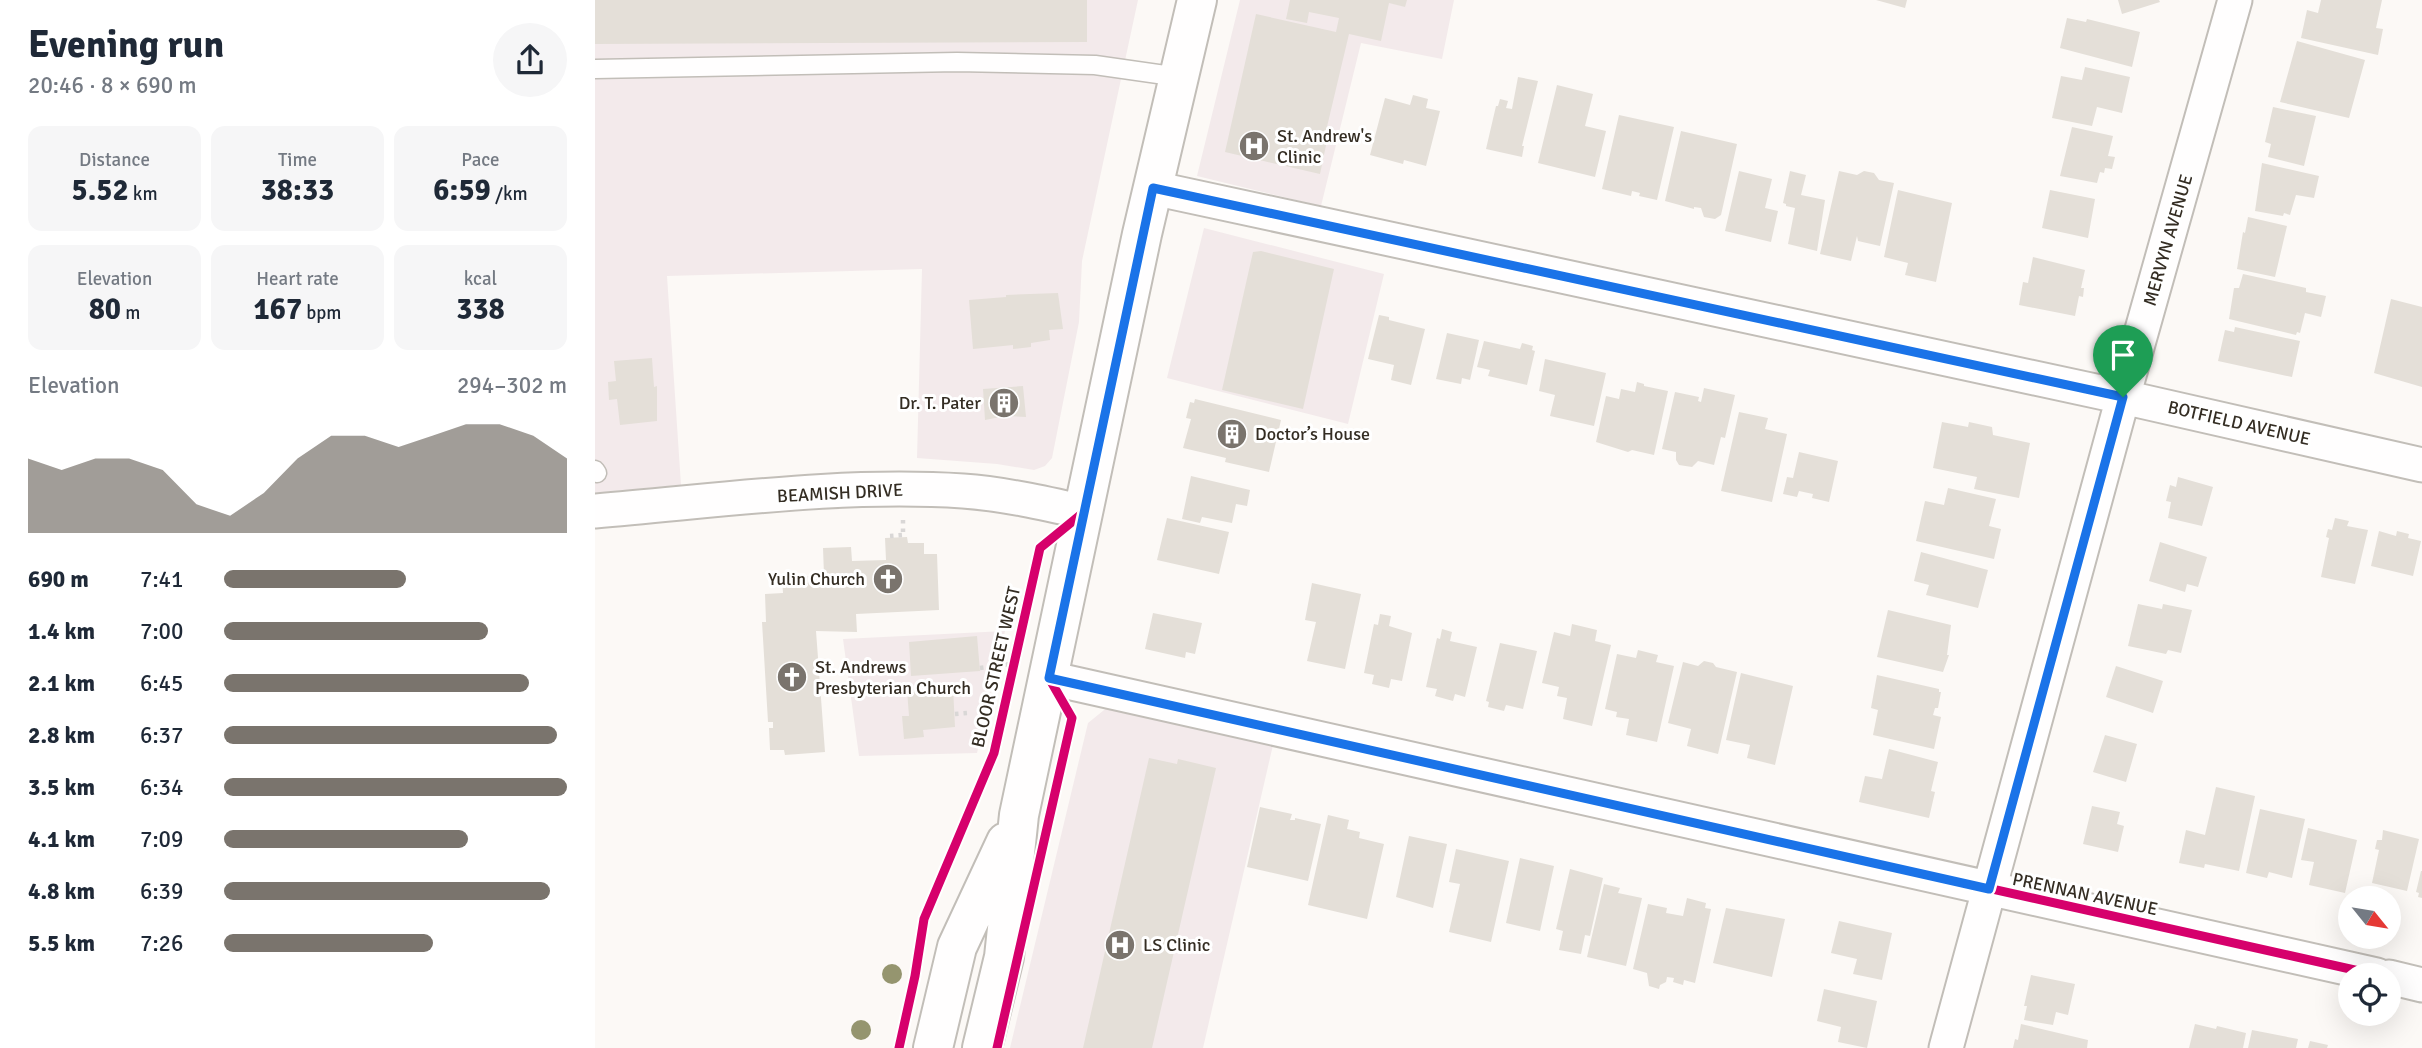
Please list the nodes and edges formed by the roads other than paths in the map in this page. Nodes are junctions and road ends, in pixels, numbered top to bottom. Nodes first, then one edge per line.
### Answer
1 (1197, 0) edge
2 (2235, 0) edge
3 (595, 69) edge
4 (1179, 77) junction
5 (1153, 188) junction
6 (2123, 397) junction
7 (2422, 465) edge
8 (595, 511) edge
9 (1084, 512) junction
10 (1049, 678) junction
11 (1019, 815) junction
12 (1989, 889) junction
13 (2338, 966) edge
14 (2401, 980) edge
15 (2422, 985) edge
16 (933, 1048) edge
17 (982, 1048) edge
18 (1946, 1048) edge

1 - 4 main road
2 - 6 street, MERVYN AVENUE
3 - 4 lane
4 - 5 main road
5 - 6 street, BOTFIELD AVENUE
5 - 9 main road
6 - 7 street, BOTFIELD AVENUE
6 - 12 street, MERVYN AVENUE
8 - 9 street, BEAMISH DRIVE
9 - 10 main road
10 - 11 main road
10 - 12 street, PRENNAN AVENUE
11 - 16 main road
11 - 17 main road
12 - 13 street, PRENNAN AVENUE
12 - 18 street, MERVYN AVENUE
14 - 15 street

